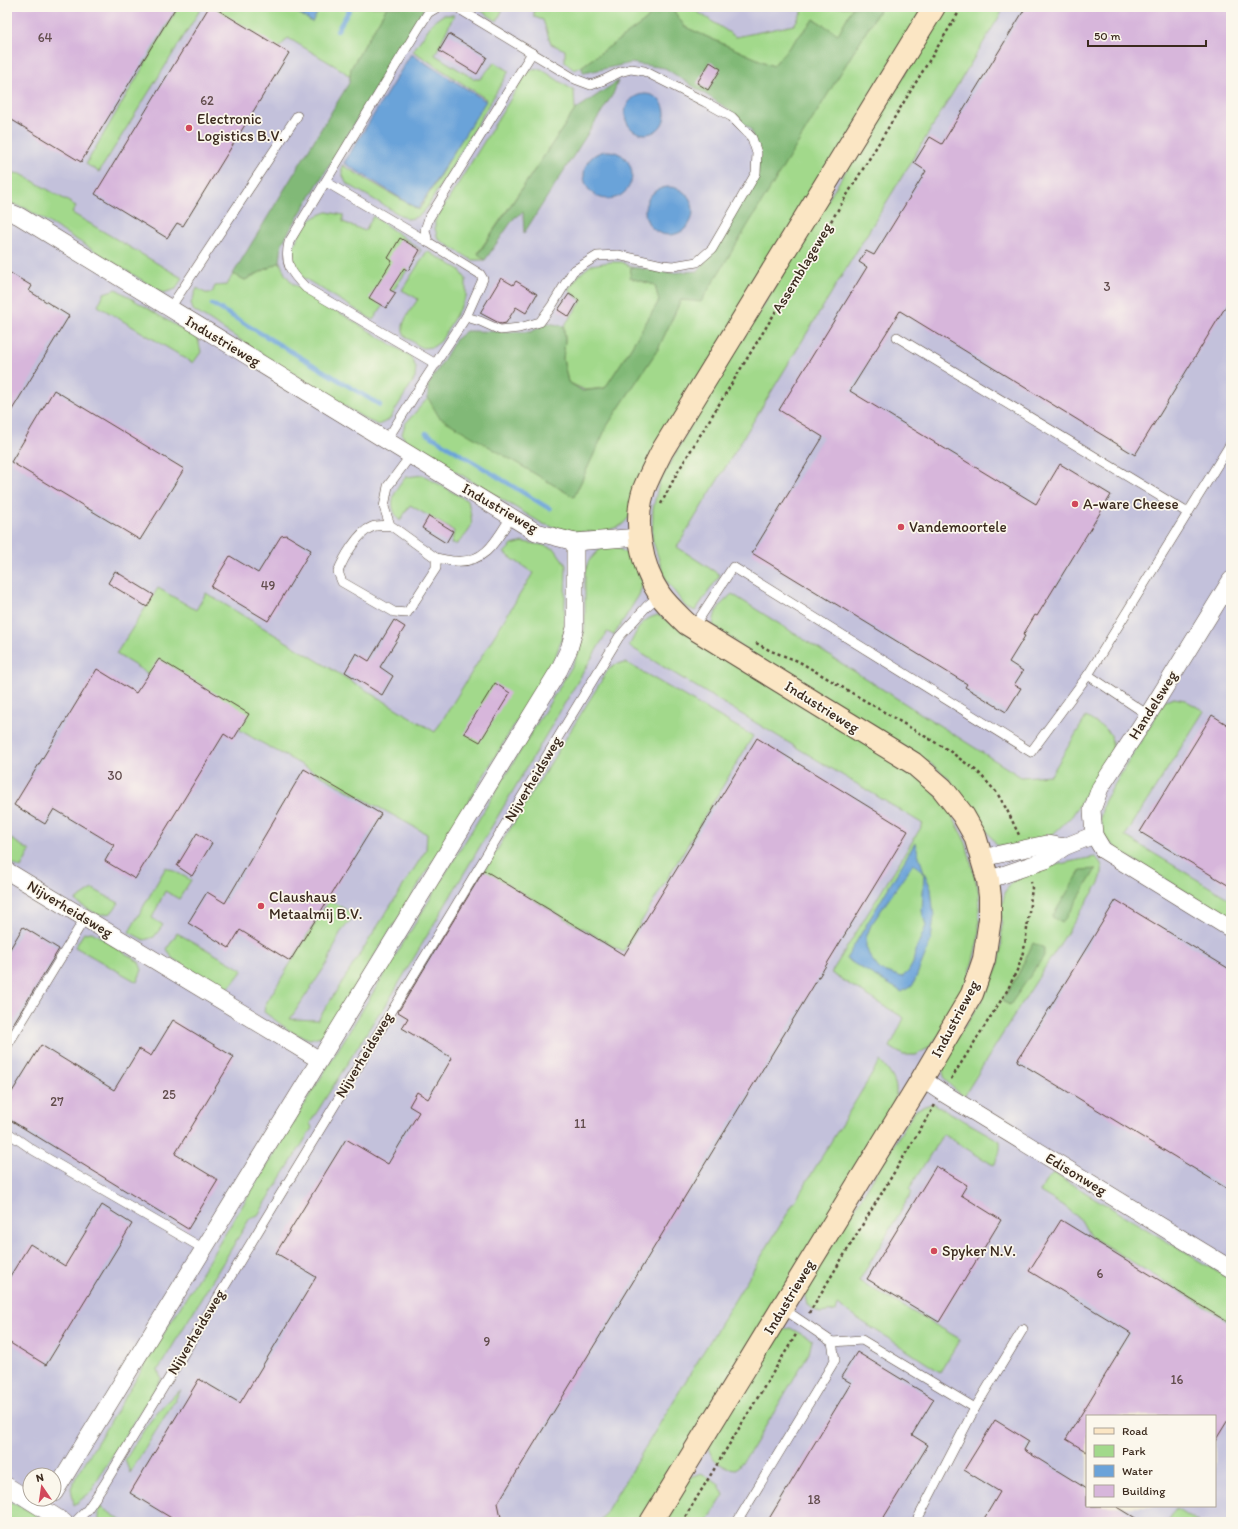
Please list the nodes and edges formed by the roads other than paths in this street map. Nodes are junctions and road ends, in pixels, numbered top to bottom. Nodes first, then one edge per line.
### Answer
1 (438, 7) edge
2 (456, 7) edge
3 (934, 7) edge
4 (532, 52) junction
5 (297, 116) dead end
6 (326, 182) junction
7 (7, 211) edge
8 (428, 242) junction
9 (170, 308) junction
10 (466, 317) junction
11 (897, 337) dead end
12 (436, 364) junction
13 (385, 440) junction
14 (1231, 443) edge
15 (411, 455) junction
16 (1188, 513) junction
17 (511, 517) junction
18 (390, 525) junction
19 (639, 537) junction
20 (576, 542) junction
21 (436, 558) junction
22 (1231, 580) edge
23 (660, 595) junction
24 (694, 628) junction
25 (1088, 675) junction
26 (1148, 714) junction
27 (1094, 835) junction
28 (982, 858) junction
29 (1027, 858) junction
30 (7, 871) edge
31 (988, 880) junction
32 (85, 918) junction
33 (1231, 929) edge
34 (7, 1046) edge
35 (318, 1059) junction
36 (922, 1079) junction
37 (7, 1132) edge
38 (204, 1249) junction
39 (1231, 1269) edge
40 (782, 1308) junction
41 (1023, 1328) dead end
42 (832, 1342) junction
43 (975, 1408) junction
44 (62, 1480) edge
45 (7, 1486) edge
46 (22, 1493) edge
47 (50, 1507) edge
48 (64, 1522) edge
49 (75, 1522) edge
50 (652, 1522) edge
51 (737, 1522) edge
52 (916, 1522) edge

1 - 6 lane
2 - 4 lane
3 - 19 street, Assemblageweg
4 - 8 lane
4 - 10 lane
5 - 9 lane
6 - 8 lane
6 - 12 lane
7 - 9 street, Industrieweg
8 - 10 lane
9 - 13 street, Industrieweg
10 - 12 lane
11 - 16 lane
12 - 13 lane
13 - 15 street, Industrieweg
14 - 16 lane
15 - 17 street, Industrieweg
15 - 18 lane
16 - 25 lane
17 - 20 street, Industrieweg
17 - 21 lane
18 - 21 lane
18 - 21 lane
19 - 20 street, Industrieweg
19 - 23 street, Industrieweg
20 - 35 street
22 - 26 street, Handelsweg
23 - 24 street, Industrieweg
23 - 49 lane, Nijverheidsweg
24 - 25 lane
24 - 28 street, Industrieweg
25 - 26 lane
26 - 27 street, Handelsweg
27 - 29 street
27 - 33 street, Handelsweg
28 - 29 street
28 - 31 street, Industrieweg
29 - 31 street
30 - 32 street, Nijverheidsweg
31 - 36 street, Industrieweg
32 - 34 lane
32 - 35 street, Nijverheidsweg
35 - 38 street
36 - 39 street, Edisonweg
36 - 40 street, Industrieweg
37 - 38 lane
38 - 44 street
40 - 42 lane
40 - 50 street, Industrieweg
41 - 43 lane
42 - 43 lane
42 - 51 lane
43 - 52 lane
45 - 46 street
47 - 48 street

